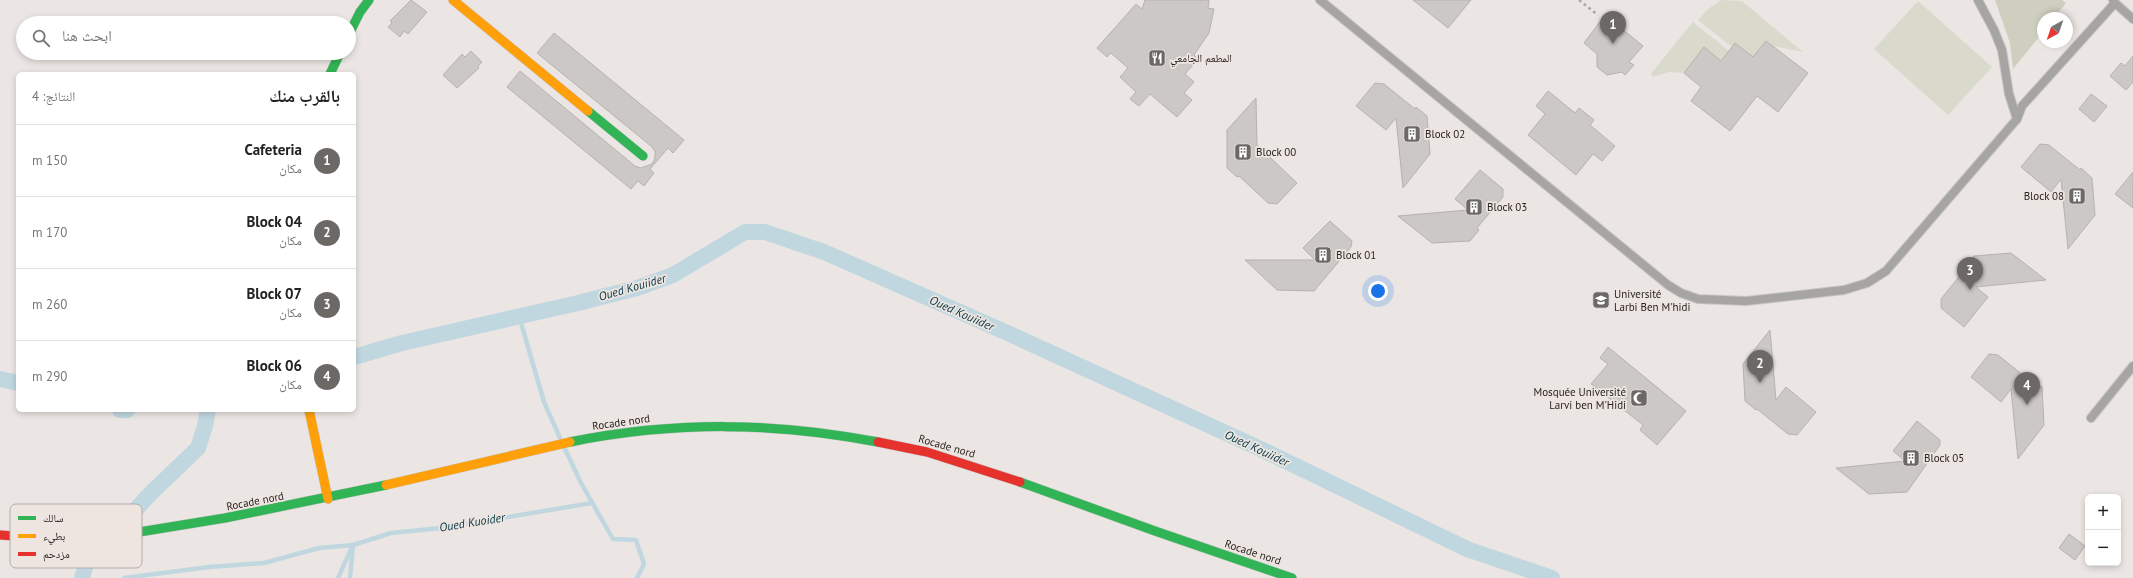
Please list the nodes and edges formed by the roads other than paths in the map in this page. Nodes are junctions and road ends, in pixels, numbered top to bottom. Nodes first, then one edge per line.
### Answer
1 (369, 0) edge
2 (453, 0) edge
3 (1320, 0) edge
4 (1978, 0) edge
5 (2114, 1) edge
6 (2133, 19) edge
7 (356, 20) edge
8 (337, 60) edge
9 (331, 72) edge
10 (2017, 119) junction
11 (643, 156) dead end
12 (2133, 366) edge
13 (310, 414) edge
14 (2091, 418) dead end
15 (328, 499) junction
16 (142, 533) edge
17 (0, 535) edge
18 (10, 536) edge
19 (1292, 578) edge

1 - 7 main road
2 - 11 main road
3 - 10 lane
4 - 10 lane
5 - 6 lane
5 - 10 lane
8 - 9 main road
12 - 14 lane
13 - 15 main road
15 - 16 main road, Rocade nord
15 - 19 main road, Rocade nord
17 - 18 main road, Rocade nord

